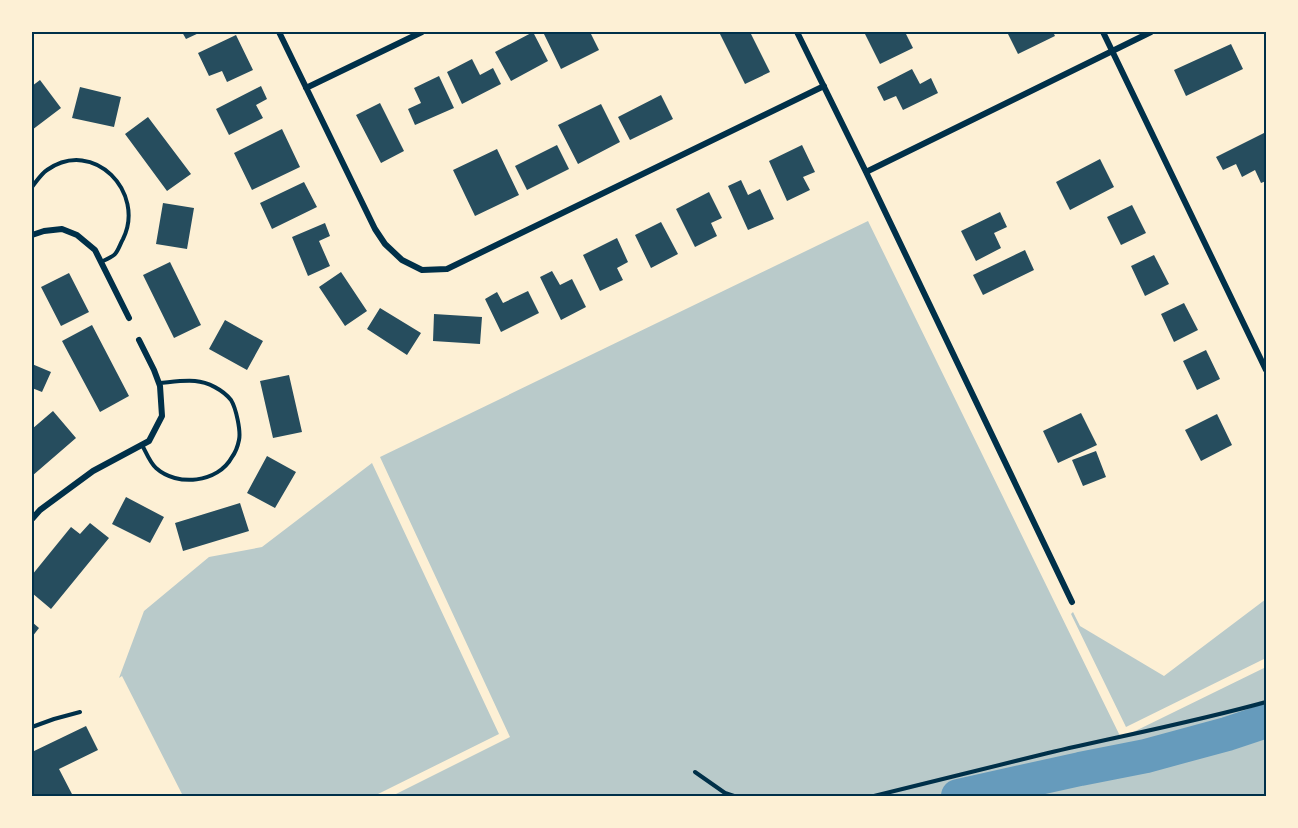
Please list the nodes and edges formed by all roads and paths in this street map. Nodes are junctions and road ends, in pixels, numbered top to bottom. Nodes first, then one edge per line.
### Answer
1 (279, 32) edge
2 (422, 32) edge
3 (797, 32) edge
4 (1103, 32) edge
5 (1151, 32) edge
6 (1112, 51) junction
7 (824, 86) junction
8 (306, 88) junction
9 (866, 172) junction
10 (32, 188) edge
11 (32, 235) edge
12 (101, 262) junction
13 (129, 318) dead end
14 (139, 340) dead end
15 (1266, 370) edge
16 (159, 383) junction
17 (142, 445) junction
18 (32, 519) edge
19 (1072, 602) dead end
20 (1266, 702) edge
21 (81, 712) dead end
22 (32, 727) edge
23 (695, 772) dead end
24 (734, 796) edge
25 (874, 796) edge

1 - 8 street
2 - 8 street
3 - 7 street
4 - 6 street
5 - 6 street
6 - 9 street
6 - 15 street
7 - 8 street
7 - 9 street
9 - 19 street
10 - 12 lane
11 - 12 street
12 - 13 street
14 - 16 street
16 - 17 street
16 - 17 lane
17 - 18 street
20 - 25 path
21 - 22 lane
23 - 24 path

